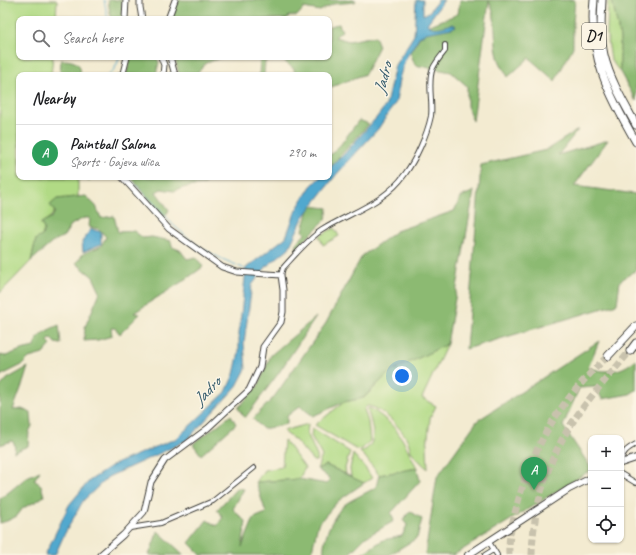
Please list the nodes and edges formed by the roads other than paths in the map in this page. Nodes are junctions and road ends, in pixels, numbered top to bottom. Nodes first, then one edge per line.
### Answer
1 (126, 0) edge
2 (140, 0) edge
3 (175, 0) edge
4 (594, 0) edge
5 (602, 0) edge
6 (125, 16) edge
7 (142, 16) edge
8 (169, 16) edge
9 (445, 45) dead end
10 (126, 60) edge
11 (162, 60) edge
12 (171, 60) edge
13 (122, 72) edge
14 (163, 72) edge
15 (174, 72) edge
16 (636, 125) edge
17 (636, 142) edge
18 (125, 180) edge
19 (281, 275) junction
20 (636, 326) edge
21 (636, 343) edge
22 (630, 351) tunnel mouth
23 (608, 356) tunnel mouth
24 (636, 444) edge
25 (624, 454) edge
26 (636, 458) edge
27 (624, 462) edge
28 (254, 468) dead end
29 (624, 476) edge
30 (588, 480) edge
31 (636, 482) edge
32 (130, 528) junction
33 (489, 542) junction
34 (493, 550) junction
35 (100, 555) edge
36 (468, 555) edge
37 (486, 555) edge
38 (497, 555) edge

1 - 6 street
2 - 7 street
3 - 8 street
4 - 17 highway, D1
5 - 16 highway, D1
9 - 19 street
10 - 13 street
11 - 14 street
12 - 15 street
18 - 19 street
19 - 32 street
20 - 23 highway
21 - 22 highway
24 - 25 street
26 - 27 main road
28 - 32 street
29 - 31 street
30 - 33 main road
32 - 35 street
33 - 34 street
33 - 36 main road
34 - 37 street
34 - 38 street

